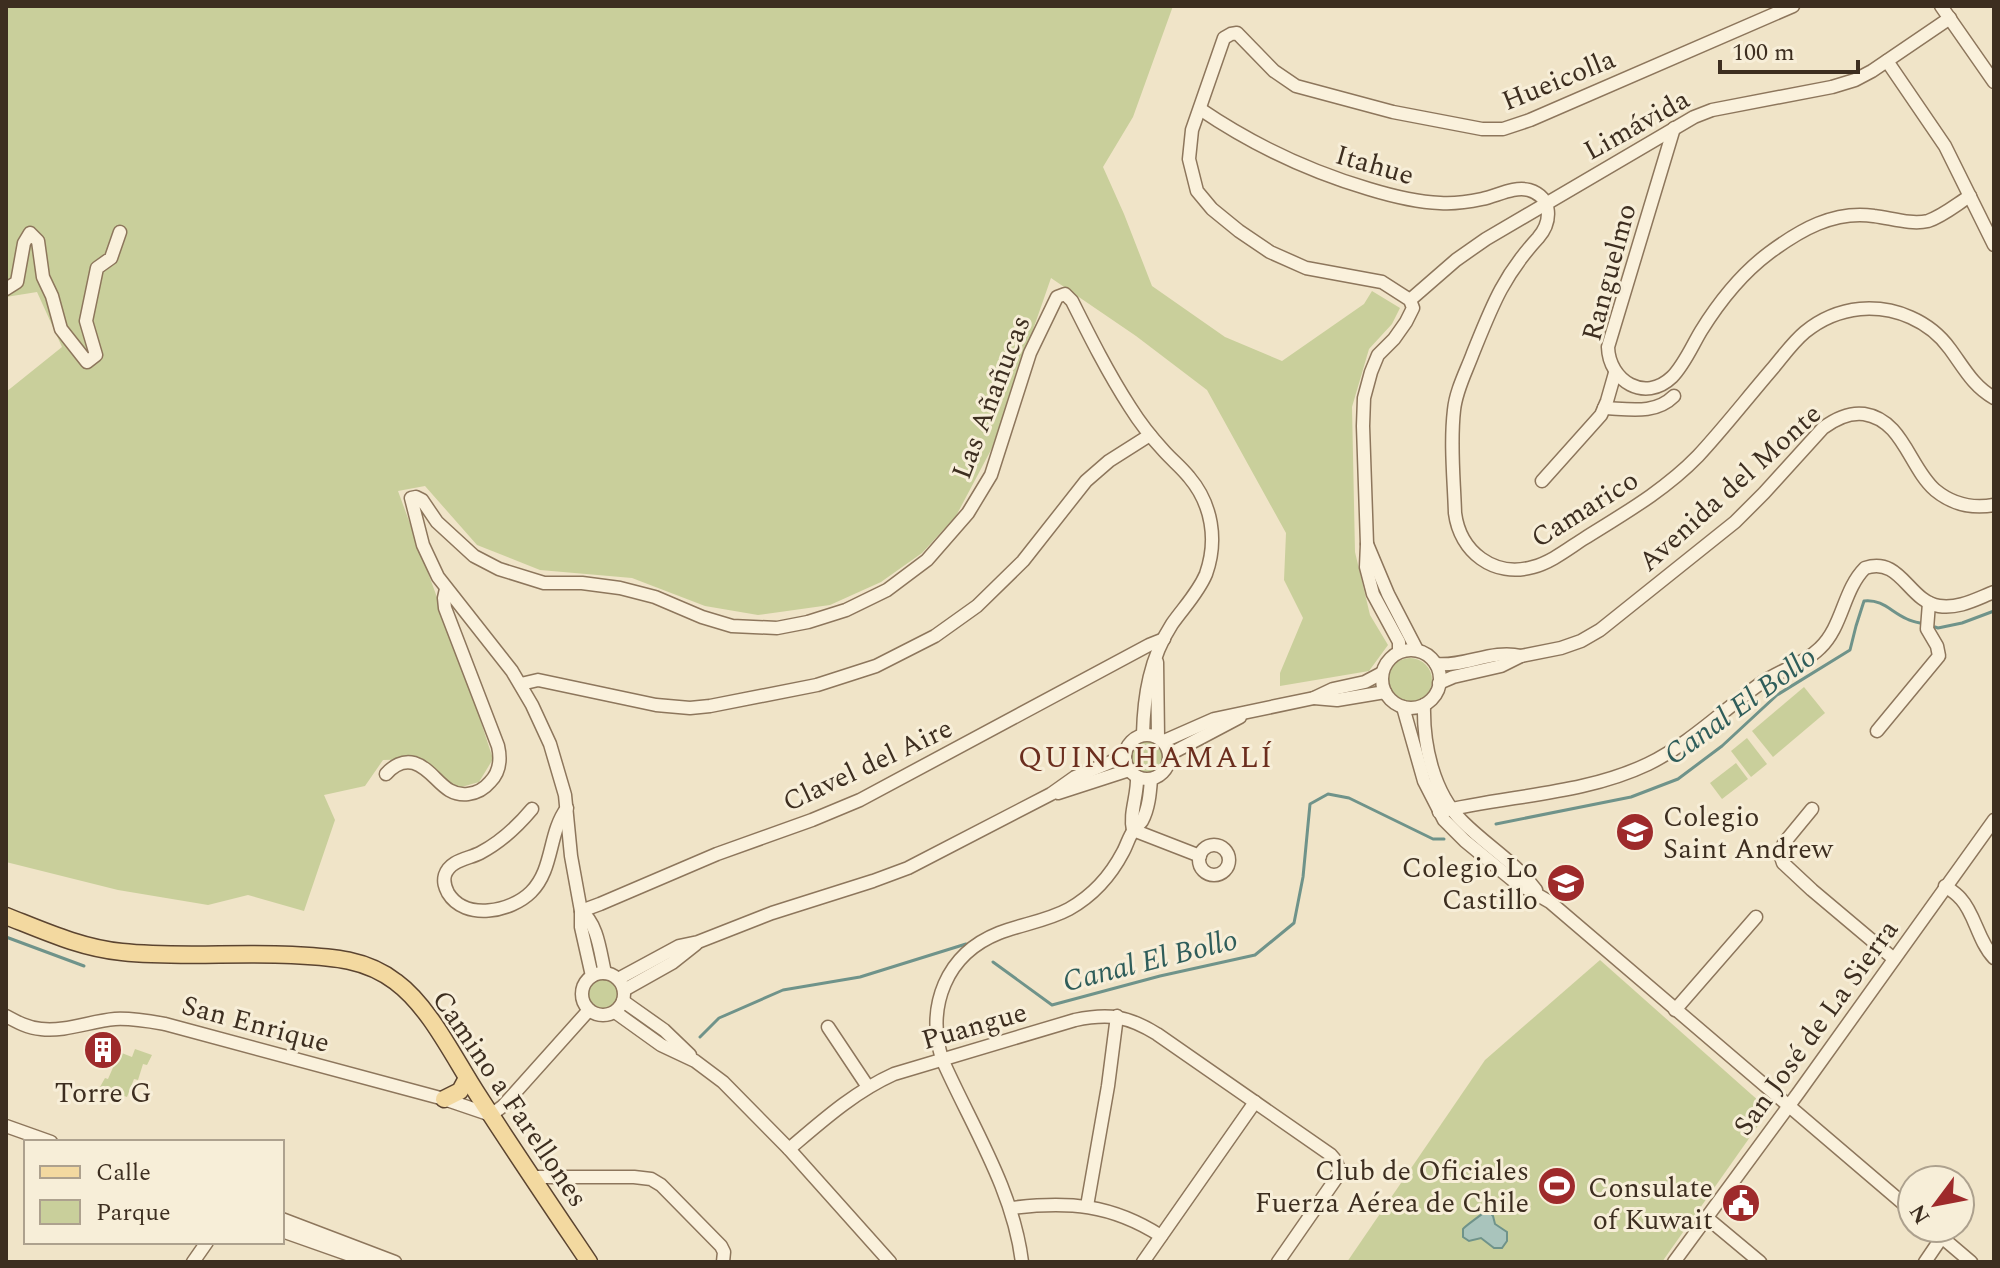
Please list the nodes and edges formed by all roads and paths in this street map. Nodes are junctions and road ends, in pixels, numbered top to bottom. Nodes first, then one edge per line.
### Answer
1 (1793, 6) edge
2 (1941, 6) edge
3 (1950, 18) junction
4 (1887, 61) junction
5 (1994, 82) edge
6 (1200, 109) junction
7 (1674, 128) junction
8 (1970, 196) junction
9 (1546, 203) junction
10 (120, 232) dead end
11 (1994, 245) edge
12 (6, 289) edge
13 (1410, 300) junction
14 (1615, 373) junction
15 (1674, 396) dead end
16 (1994, 398) edge
17 (1604, 408) junction
18 (1150, 435) junction
19 (1542, 481) dead end
20 (1994, 505) edge
21 (1367, 544) junction
22 (446, 589) junction
23 (1994, 592) edge
24 (1929, 603) junction
25 (1164, 639) junction
26 (1417, 650) junction
27 (1399, 652) junction
28 (1521, 656) junction
29 (1157, 659) junction
30 (1436, 664) junction
31 (1382, 673) junction
32 (1439, 683) junction
33 (521, 684) junction
34 (1385, 692) junction
35 (1314, 698) junction
36 (1424, 705) junction
37 (1403, 707) junction
38 (1246, 713) junction
39 (1877, 731) dead end
40 (1143, 734) junction
41 (1161, 739) junction
42 (1170, 754) junction
43 (1125, 756) junction
44 (1133, 773) junction
45 (386, 774) dead end
46 (1151, 779) junction
47 (1051, 794) junction
48 (567, 808) junction
49 (532, 809) dead end
50 (1812, 809) dead end
51 (1445, 810) junction
52 (1994, 820) edge
53 (1133, 830) junction
54 (1989, 836) edge
55 (1200, 856) dead end
56 (1945, 886) junction
57 (581, 911) junction
58 (6, 916) edge
59 (1756, 917) dead end
60 (1994, 958) edge
61 (1894, 959) junction
62 (599, 974) junction
63 (622, 990) junction
64 (589, 1010) junction
65 (1675, 1010) junction
66 (615, 1012) junction
67 (6, 1016) edge
68 (1117, 1016) junction
69 (828, 1027) dead end
70 (942, 1059) junction
71 (695, 1061) junction
72 (467, 1078) junction
73 (868, 1087) junction
74 (444, 1099) junction
75 (1255, 1102) junction
76 (1788, 1106) junction
77 (491, 1115) junction
78 (6, 1126) edge
79 (45, 1140) edge
80 (789, 1149) junction
81 (532, 1177) junction
82 (1896, 1197) edge
83 (1087, 1206) junction
84 (1011, 1208) junction
85 (1706, 1217) junction
86 (284, 1220) edge
87 (284, 1232) edge
88 (1161, 1236) junction
89 (206, 1244) edge
90 (1937, 1244) edge
91 (1950, 1244) edge
92 (193, 1262) edge
93 (370, 1262) edge
94 (395, 1262) edge
95 (589, 1262) edge
96 (723, 1262) edge
97 (890, 1262) edge
98 (1022, 1262) edge
99 (1143, 1262) edge
100 (1278, 1262) edge
101 (1674, 1262) edge
102 (1760, 1262) edge
103 (1925, 1262) edge
104 (1971, 1262) edge

1 - 6 street, Hueicolla
2 - 3 street
3 - 4 street, Limávida
3 - 5 street
4 - 7 street, Limávida
4 - 8 street
6 - 9 street, Itahue
6 - 13 street
7 - 9 street, Limávida
7 - 14 street, Ranguelmo
8 - 11 street
8 - 14 street, Ranguelmo
9 - 13 street, Limávida
9 - 16 street, Camarico
10 - 12 street
13 - 21 street
14 - 17 street
15 - 17 street
17 - 19 street
18 - 22 street, Las Añañucas
18 - 25 street
18 - 33 street
20 - 28 street, Avenida del Monte
21 - 26 street
21 - 27 street
22 - 33 street
22 - 45 street
23 - 24 street
24 - 39 street
24 - 51 street
25 - 29 street
25 - 57 street, Clavel del Aire
26 - 27 street
26 - 30 street
27 - 31 street
28 - 30 street, Avenida del Monte
28 - 32 street, Avenida del Monte
29 - 40 street
29 - 41 street
30 - 32 street
31 - 34 street
31 - 35 street
32 - 36 street
33 - 48 street
34 - 35 street
34 - 37 street
35 - 38 street
36 - 37 street
36 - 51 street
37 - 51 street
38 - 41 street
38 - 42 street
40 - 41 street
40 - 43 street
41 - 42 street
42 - 46 street
43 - 44 street
43 - 47 street
44 - 46 street
44 - 47 street
44 - 53 street
46 - 53 street
47 - 63 street
48 - 49 street
48 - 57 street
50 - 61 street
51 - 65 street
52 - 54 street, San José de La Sierra
53 - 55 street
53 - 70 street
54 - 56 street, San José de La Sierra
56 - 60 street
56 - 61 street, San José de La Sierra
57 - 62 street
58 - 72 main road, Camino a Farellones
59 - 65 street
61 - 76 street, San José de La Sierra
62 - 63 street
62 - 64 street
63 - 66 street
63 - 71 street
64 - 66 street
64 - 77 street
65 - 76 street
66 - 71 street
67 - 74 street, San Enrique
68 - 70 street, Puangue
68 - 75 street, Puangue
68 - 83 street
69 - 73 street
70 - 73 street, Puangue
70 - 84 street
71 - 80 street
72 - 74 main road
72 - 77 main road, Camino a Farellones
73 - 80 street, Puangue
74 - 77 street, San Enrique
75 - 88 street
75 - 100 street, Puangue
76 - 82 street
76 - 85 street, San José de La Sierra
77 - 81 main road, Camino a Farellones
78 - 79 street
80 - 97 street
81 - 95 main road, Camino a Farellones
81 - 96 street
83 - 84 street
83 - 88 street
84 - 98 street
85 - 101 street, San José de La Sierra
85 - 102 street
86 - 94 street
87 - 93 street
88 - 99 street
89 - 92 street
90 - 103 street
91 - 104 street

